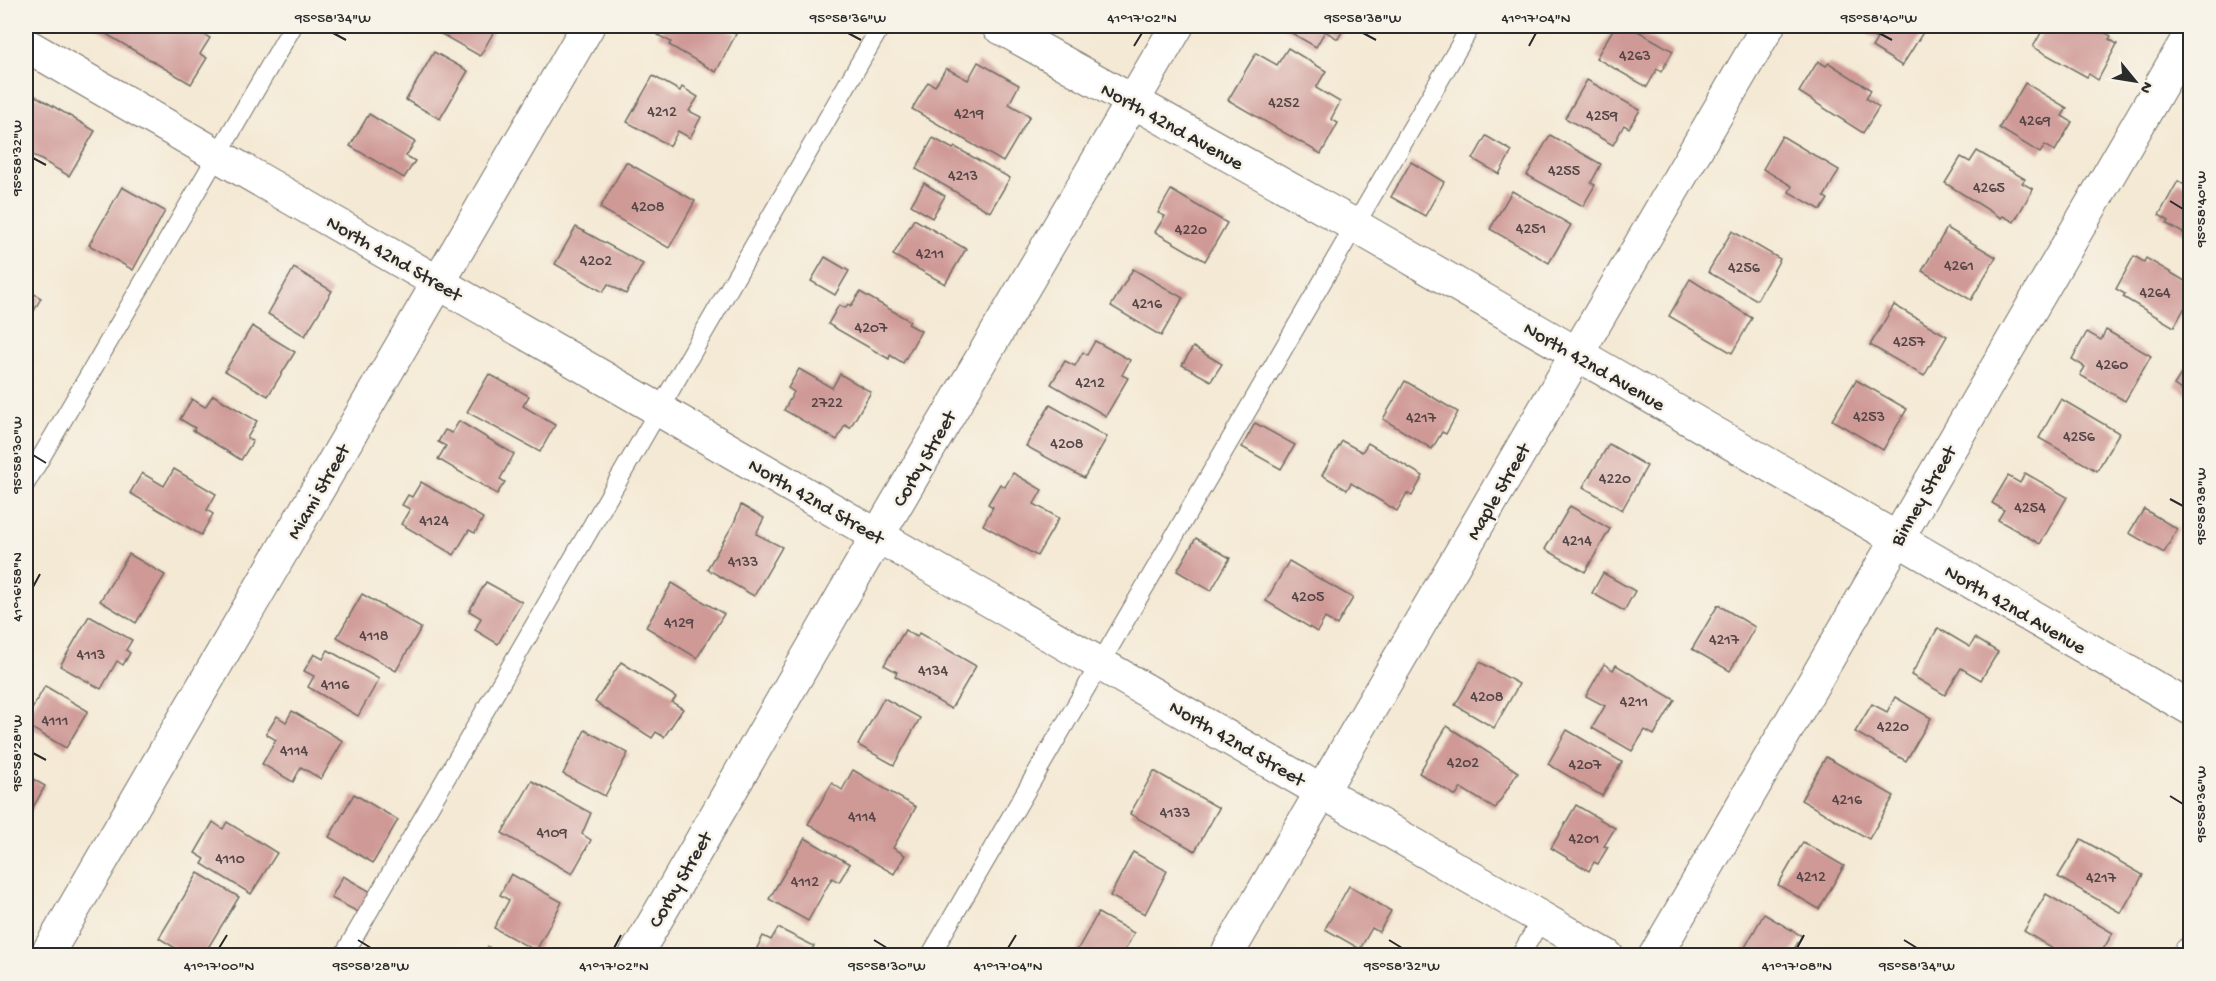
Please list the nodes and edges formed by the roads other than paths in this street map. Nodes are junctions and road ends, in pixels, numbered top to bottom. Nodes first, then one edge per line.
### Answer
1 (293, 26) edge
2 (588, 26) edge
3 (881, 26) edge
4 (998, 26) edge
5 (1177, 26) edge
6 (1471, 26) edge
7 (1768, 26) edge
8 (2190, 35) edge
9 (26, 45) edge
10 (1132, 102) junction
11 (217, 155) junction
12 (1354, 225) junction
13 (439, 282) junction
14 (1577, 355) junction
15 (659, 410) junction
16 (26, 483) edge
17 (878, 535) junction
18 (1897, 539) junction
19 (1099, 663) junction
20 (2190, 708) edge
21 (1322, 790) junction
22 (1542, 918) junction
23 (46, 956) edge
24 (343, 956) edge
25 (635, 956) edge
26 (930, 956) edge
27 (1226, 956) edge
28 (1520, 956) edge
29 (1607, 956) edge
30 (1655, 956) edge

1 - 11 lane
2 - 13 street, Miami Street
3 - 15 lane
4 - 10 street, North 42nd Avenue
5 - 10 street, Corby Street
6 - 12 lane
7 - 14 street, Maple Street
8 - 18 street, Binney Street
9 - 11 street, North 42nd Street
10 - 12 street, North 42nd Avenue
10 - 17 street, Corby Street
11 - 13 street, North 42nd Street
11 - 16 lane
12 - 14 street, North 42nd Avenue
12 - 19 lane
13 - 15 street, North 42nd Street
13 - 23 street, Miami Street
14 - 18 street, North 42nd Avenue
14 - 21 street, Maple Street
15 - 17 street, North 42nd Street
15 - 24 lane
17 - 19 street, North 42nd Street
17 - 25 street, Corby Street
18 - 20 street, North 42nd Avenue
18 - 30 street, Binney Street
19 - 21 street, North 42nd Street
19 - 26 lane
21 - 22 street, North 42nd Street
21 - 27 street, Maple Street
22 - 28 lane
22 - 29 street, North 42nd Street

